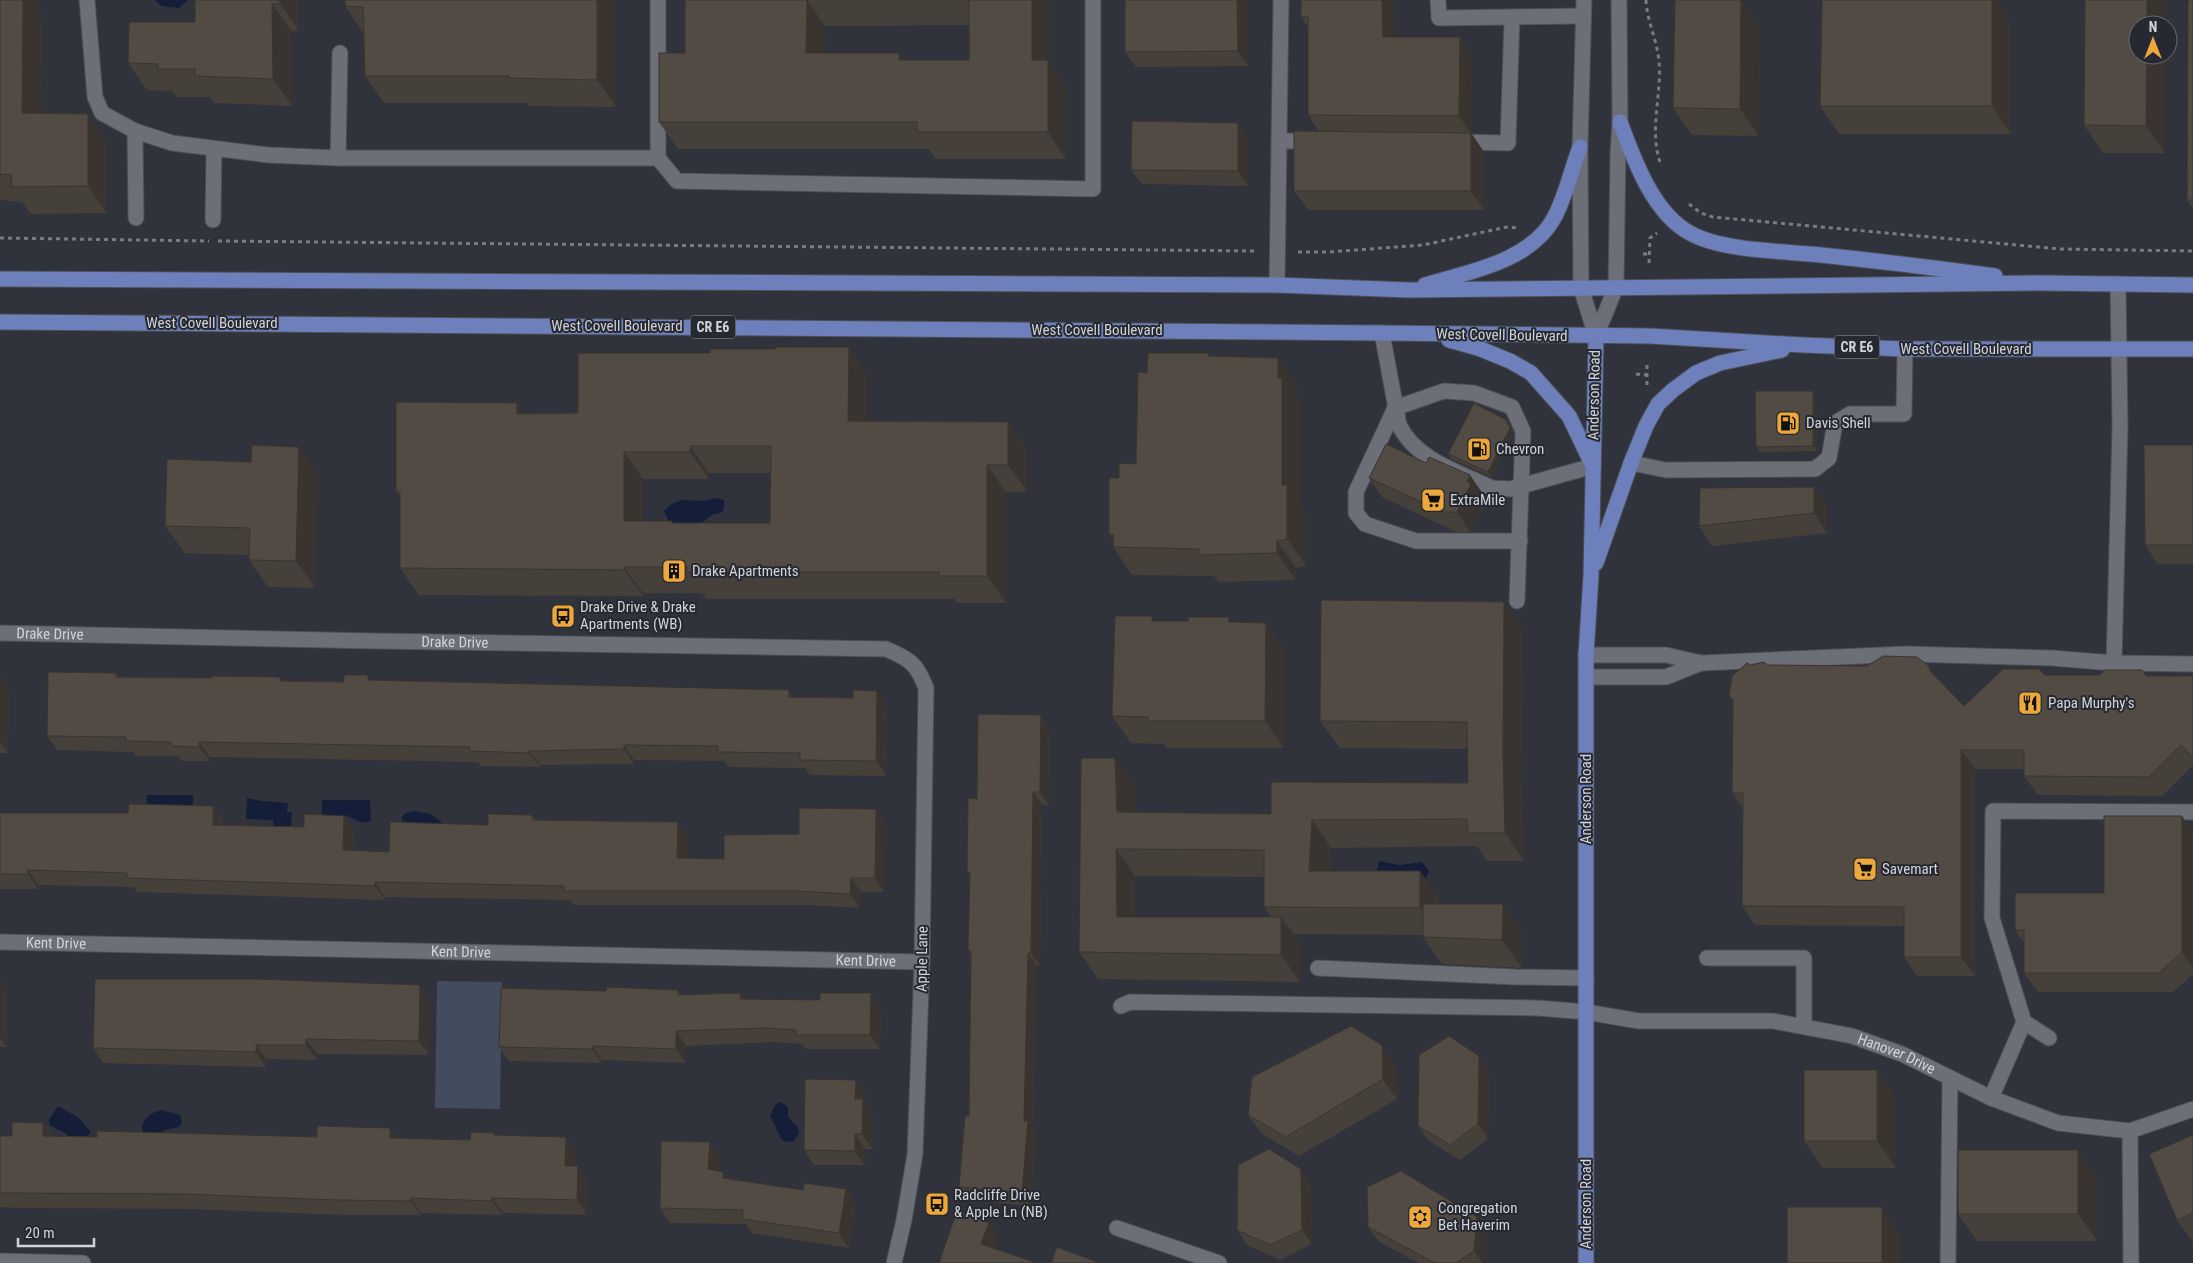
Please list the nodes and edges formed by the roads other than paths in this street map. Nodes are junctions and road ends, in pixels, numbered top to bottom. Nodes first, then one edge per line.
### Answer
1 (87, 0) edge
2 (658, 0) edge
3 (1093, 0) edge
4 (1281, 0) edge
5 (1438, 0) edge
6 (1584, 0) edge
7 (1619, 0) edge
8 (1584, 16) junction
9 (1512, 17) junction
10 (340, 53) dead end
11 (1620, 122) junction
12 (135, 131) junction
13 (1280, 141) junction
14 (1329, 141) edge
15 (1438, 142) edge
16 (1580, 147) junction
17 (214, 149) junction
18 (338, 158) junction
19 (658, 158) junction
20 (136, 218) dead end
21 (213, 220) dead end
22 (0, 271) edge
23 (0, 279) edge
24 (43, 279) junction
25 (2041, 283) junction
26 (2118, 284) junction
27 (1277, 285) junction
28 (2193, 285) edge
29 (1616, 287) junction
30 (1581, 288) junction
31 (1409, 290) junction
32 (0, 322) edge
33 (1382, 333) junction
34 (1426, 334) junction
35 (1596, 336) junction
36 (1803, 345) junction
37 (1905, 349) junction
38 (2119, 349) junction
39 (2190, 350) edge
40 (1395, 408) junction
41 (1631, 463) junction
42 (1593, 466) junction
43 (1520, 486) junction
44 (1520, 541) junction
45 (1591, 576) junction
46 (1517, 601) dead end
47 (0, 633) edge
48 (1586, 655) junction
49 (909, 658) joint
50 (1701, 663) junction
51 (2114, 663) junction
52 (2193, 664) edge
53 (1586, 677) junction
54 (2193, 812) edge
55 (0, 942) edge
56 (1707, 958) dead end
57 (922, 962) junction
58 (1318, 968) dead end
59 (1586, 978) junction
60 (1121, 1006) dead end
61 (1586, 1012) junction
62 (2024, 1022) junction
63 (1804, 1026) junction
64 (2049, 1038) dead end
65 (1950, 1078) junction
66 (1991, 1098) junction
67 (2193, 1109) edge
68 (2130, 1131) junction
69 (1117, 1228) dead end
70 (0, 1260) edge
71 (83, 1263) edge
72 (894, 1263) edge
73 (1219, 1263) edge
74 (1586, 1263) edge
75 (1948, 1263) edge
76 (2131, 1263) edge

1 - 12 street
2 - 19 street
3 - 19 street
4 - 13 street
5 - 9 street
6 - 8 street, Anderson Road
7 - 11 street, Anderson Road
8 - 9 street
8 - 16 street, Anderson Road
9 - 15 street
10 - 18 street
11 - 25 main road
11 - 29 street, Anderson Road
12 - 17 street
12 - 20 street
13 - 14 street
13 - 27 street
16 - 30 street, Anderson Road
16 - 31 main road
17 - 18 street
17 - 21 street
18 - 19 street
22 - 24 main road
23 - 24 main road
24 - 27 main road
25 - 26 main road
25 - 29 main road
26 - 28 main road
26 - 38 street
27 - 31 main road
29 - 30 main road
29 - 35 street, Anderson Road
30 - 31 main road
30 - 35 street, Anderson Road
32 - 33 main road, West Covell Boulevard / CR E6
33 - 34 main road, West Covell Boulevard / CR E6
33 - 40 street
34 - 35 main road, West Covell Boulevard / CR E6
34 - 42 main road
35 - 36 main road, West Covell Boulevard / CR E6
35 - 42 main road, Anderson Road
36 - 37 main road, West Covell Boulevard / CR E6
36 - 41 main road
37 - 38 main road, West Covell Boulevard / CR E6
37 - 41 street
38 - 39 main road, West Covell Boulevard / CR E6
38 - 51 street
40 - 43 street
40 - 43 street
40 - 44 street
41 - 45 main road
42 - 43 street
42 - 45 main road, Anderson Road
43 - 44 street
44 - 46 street
45 - 48 main road, Anderson Road
47 - 49 street, Drake Drive
48 - 50 street
48 - 53 main road, Anderson Road
49 - 57 street, Apple Lane
50 - 51 street
50 - 53 street
51 - 52 street
53 - 59 main road, Anderson Road
54 - 62 street
55 - 57 street, Kent Drive
56 - 63 street
57 - 72 street, Apple Lane
58 - 59 street
59 - 61 main road, Anderson Road
60 - 61 street, Hanover Drive
61 - 63 street, Hanover Drive
61 - 74 main road, Anderson Road
62 - 64 street
62 - 66 street
63 - 65 street, Hanover Drive
65 - 66 street, Hanover Drive
65 - 75 street
66 - 68 street, Hanover Drive
67 - 68 street, Hanover Drive
68 - 76 street
69 - 73 street
70 - 71 street

